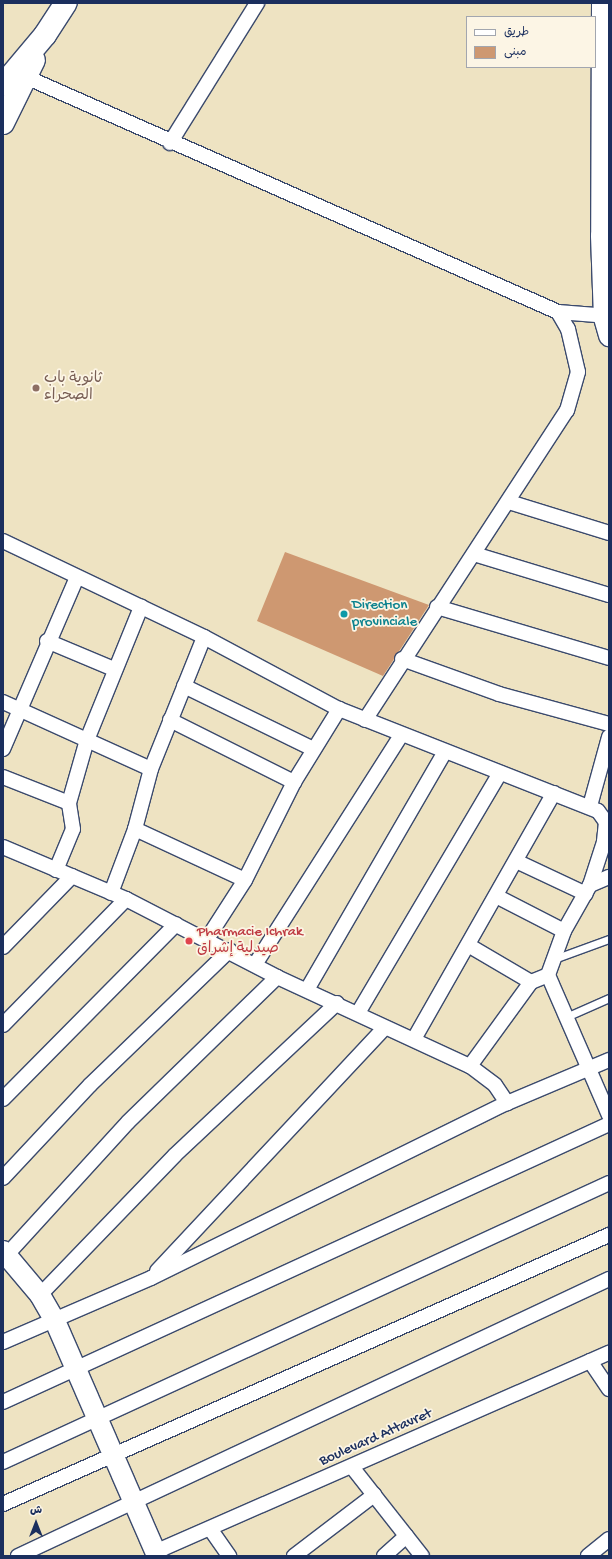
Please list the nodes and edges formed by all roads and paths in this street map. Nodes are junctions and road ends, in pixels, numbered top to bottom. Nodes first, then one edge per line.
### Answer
1 (66, 3) edge
2 (257, 3) edge
3 (602, 3) edge
4 (605, 30) edge
5 (15, 78) edge
6 (605, 121) edge
7 (3, 123) edge
8 (170, 143) junction
9 (558, 312) junction
10 (607, 323) edge
11 (509, 502) junction
12 (609, 533) edge
13 (3, 541) edge
14 (474, 554) junction
15 (77, 578) junction
16 (609, 595) edge
17 (142, 607) junction
18 (437, 607) junction
19 (204, 637) junction
20 (47, 641) junction
21 (609, 658) edge
22 (402, 659) junction
23 (114, 669) junction
24 (184, 686) junction
25 (3, 702) edge
26 (339, 709) junction
27 (21, 710) junction
28 (170, 720) junction
29 (365, 720) junction
30 (609, 724) edge
31 (401, 735) junction
32 (609, 736) edge
33 (87, 740) junction
34 (3, 749) edge
35 (313, 749) junction
36 (445, 752) junction
37 (151, 769) junction
38 (500, 773) junction
39 (604, 776) edge
40 (3, 777) edge
41 (294, 782) junction
42 (554, 793) junction
43 (69, 803) junction
44 (590, 806) junction
45 (135, 829) junction
46 (4, 849) edge
47 (516, 861) junction
48 (56, 870) junction
49 (72, 876) junction
50 (609, 877) edge
51 (245, 880) junction
52 (588, 889) junction
53 (111, 893) junction
54 (496, 896) junction
55 (126, 899) junction
56 (176, 924) junction
57 (564, 930) junction
58 (206, 939) junction
59 (609, 939) edge
60 (468, 945) junction
61 (3, 947) edge
62 (230, 950) junction
63 (552, 960) junction
64 (256, 963) junction
65 (548, 975) junction
66 (277, 977) junction
67 (531, 982) junction
68 (308, 988) junction
69 (609, 998) edge
70 (337, 1003) junction
71 (358, 1013) junction
72 (566, 1017) junction
73 (3, 1025) edge
74 (384, 1028) junction
75 (414, 1039) junction
76 (609, 1060) edge
77 (470, 1066) junction
78 (589, 1070) junction
79 (3, 1099) edge
80 (507, 1103) junction
81 (609, 1115) edge
82 (609, 1124) edge
83 (3, 1178) edge
84 (609, 1183) edge
85 (609, 1235) edge
86 (4, 1255) edge
87 (151, 1278) junction
88 (609, 1279) edge
89 (40, 1295) junction
90 (55, 1321) junction
91 (3, 1342) edge
92 (609, 1353) edge
93 (590, 1361) junction
94 (76, 1371) junction
95 (609, 1389) edge
96 (3, 1402) edge
97 (96, 1419) junction
98 (112, 1453) junction
99 (3, 1462) edge
100 (352, 1467) junction
101 (374, 1495) junction
102 (134, 1500) junction
103 (3, 1504) edge
104 (211, 1530) junction
105 (406, 1536) junction
106 (609, 1539) edge
107 (156, 1554) edge
108 (18, 1556) edge
109 (229, 1556) edge
110 (294, 1556) edge
111 (384, 1556) edge
112 (422, 1556) edge
113 (588, 1556) edge

1 - 5 main road
2 - 8 street
3 - 4 street
4 - 6 street
5 - 7 main road
5 - 8 street
6 - 10 street
8 - 9 street
9 - 10 street
9 - 11 street
11 - 12 street
11 - 14 street
13 - 15 street
14 - 16 street
14 - 18 street
15 - 17 street
15 - 20 street
17 - 19 street
17 - 23 street
18 - 21 street
18 - 22 street
19 - 24 street
19 - 26 street
20 - 23 street
20 - 27 street
22 - 29 street
22 - 30 street
23 - 33 street
24 - 28 street
24 - 35 street
25 - 27 street
26 - 29 street
26 - 35 street
27 - 33 street
27 - 34 street
28 - 37 street
28 - 41 street
29 - 31 street
31 - 36 street
31 - 64 street
32 - 39 street
33 - 37 street
33 - 43 street
35 - 41 street
36 - 38 street
36 - 68 street
37 - 45 street
38 - 42 street
38 - 71 street
39 - 44 street
40 - 43 street
41 - 51 street
42 - 44 street
42 - 47 street
43 - 48 street
44 - 52 street
45 - 51 street
45 - 53 street
46 - 48 street
47 - 52 street
47 - 54 street
48 - 49 street
49 - 53 street
49 - 61 street
50 - 52 street
51 - 58 street
52 - 57 street
53 - 55 street
54 - 57 street
54 - 60 street
55 - 56 street
55 - 73 street
56 - 58 street
56 - 79 street
57 - 63 street
58 - 62 street
59 - 63 lane
60 - 67 street
60 - 75 street
62 - 64 street
62 - 83 street
63 - 65 street
64 - 66 street
65 - 67 street
65 - 72 street
66 - 68 street
66 - 86 street
67 - 77 street
68 - 70 street
69 - 72 lane
70 - 71 street
70 - 89 street
71 - 74 street
72 - 78 street
74 - 75 street
74 - 87 street
75 - 77 street
76 - 78 street
77 - 80 street
78 - 80 street
78 - 81 street
80 - 87 street
82 - 94 street
84 - 97 street
85 - 98 street
86 - 89 street
87 - 90 street
88 - 102 street
89 - 90 street
90 - 91 street
90 - 94 street
92 - 93 street, Boulevard Attavret
93 - 95 street
93 - 100 street, Boulevard Attavret
94 - 96 street
94 - 97 street
97 - 98 street
97 - 99 street
98 - 102 street
98 - 103 street
100 - 101 street
100 - 104 street, Boulevard Attavret
101 - 105 street
101 - 110 street
102 - 107 street
102 - 108 street
104 - 107 street, Boulevard Attavret
104 - 109 street
105 - 111 street
105 - 112 street
106 - 113 street

